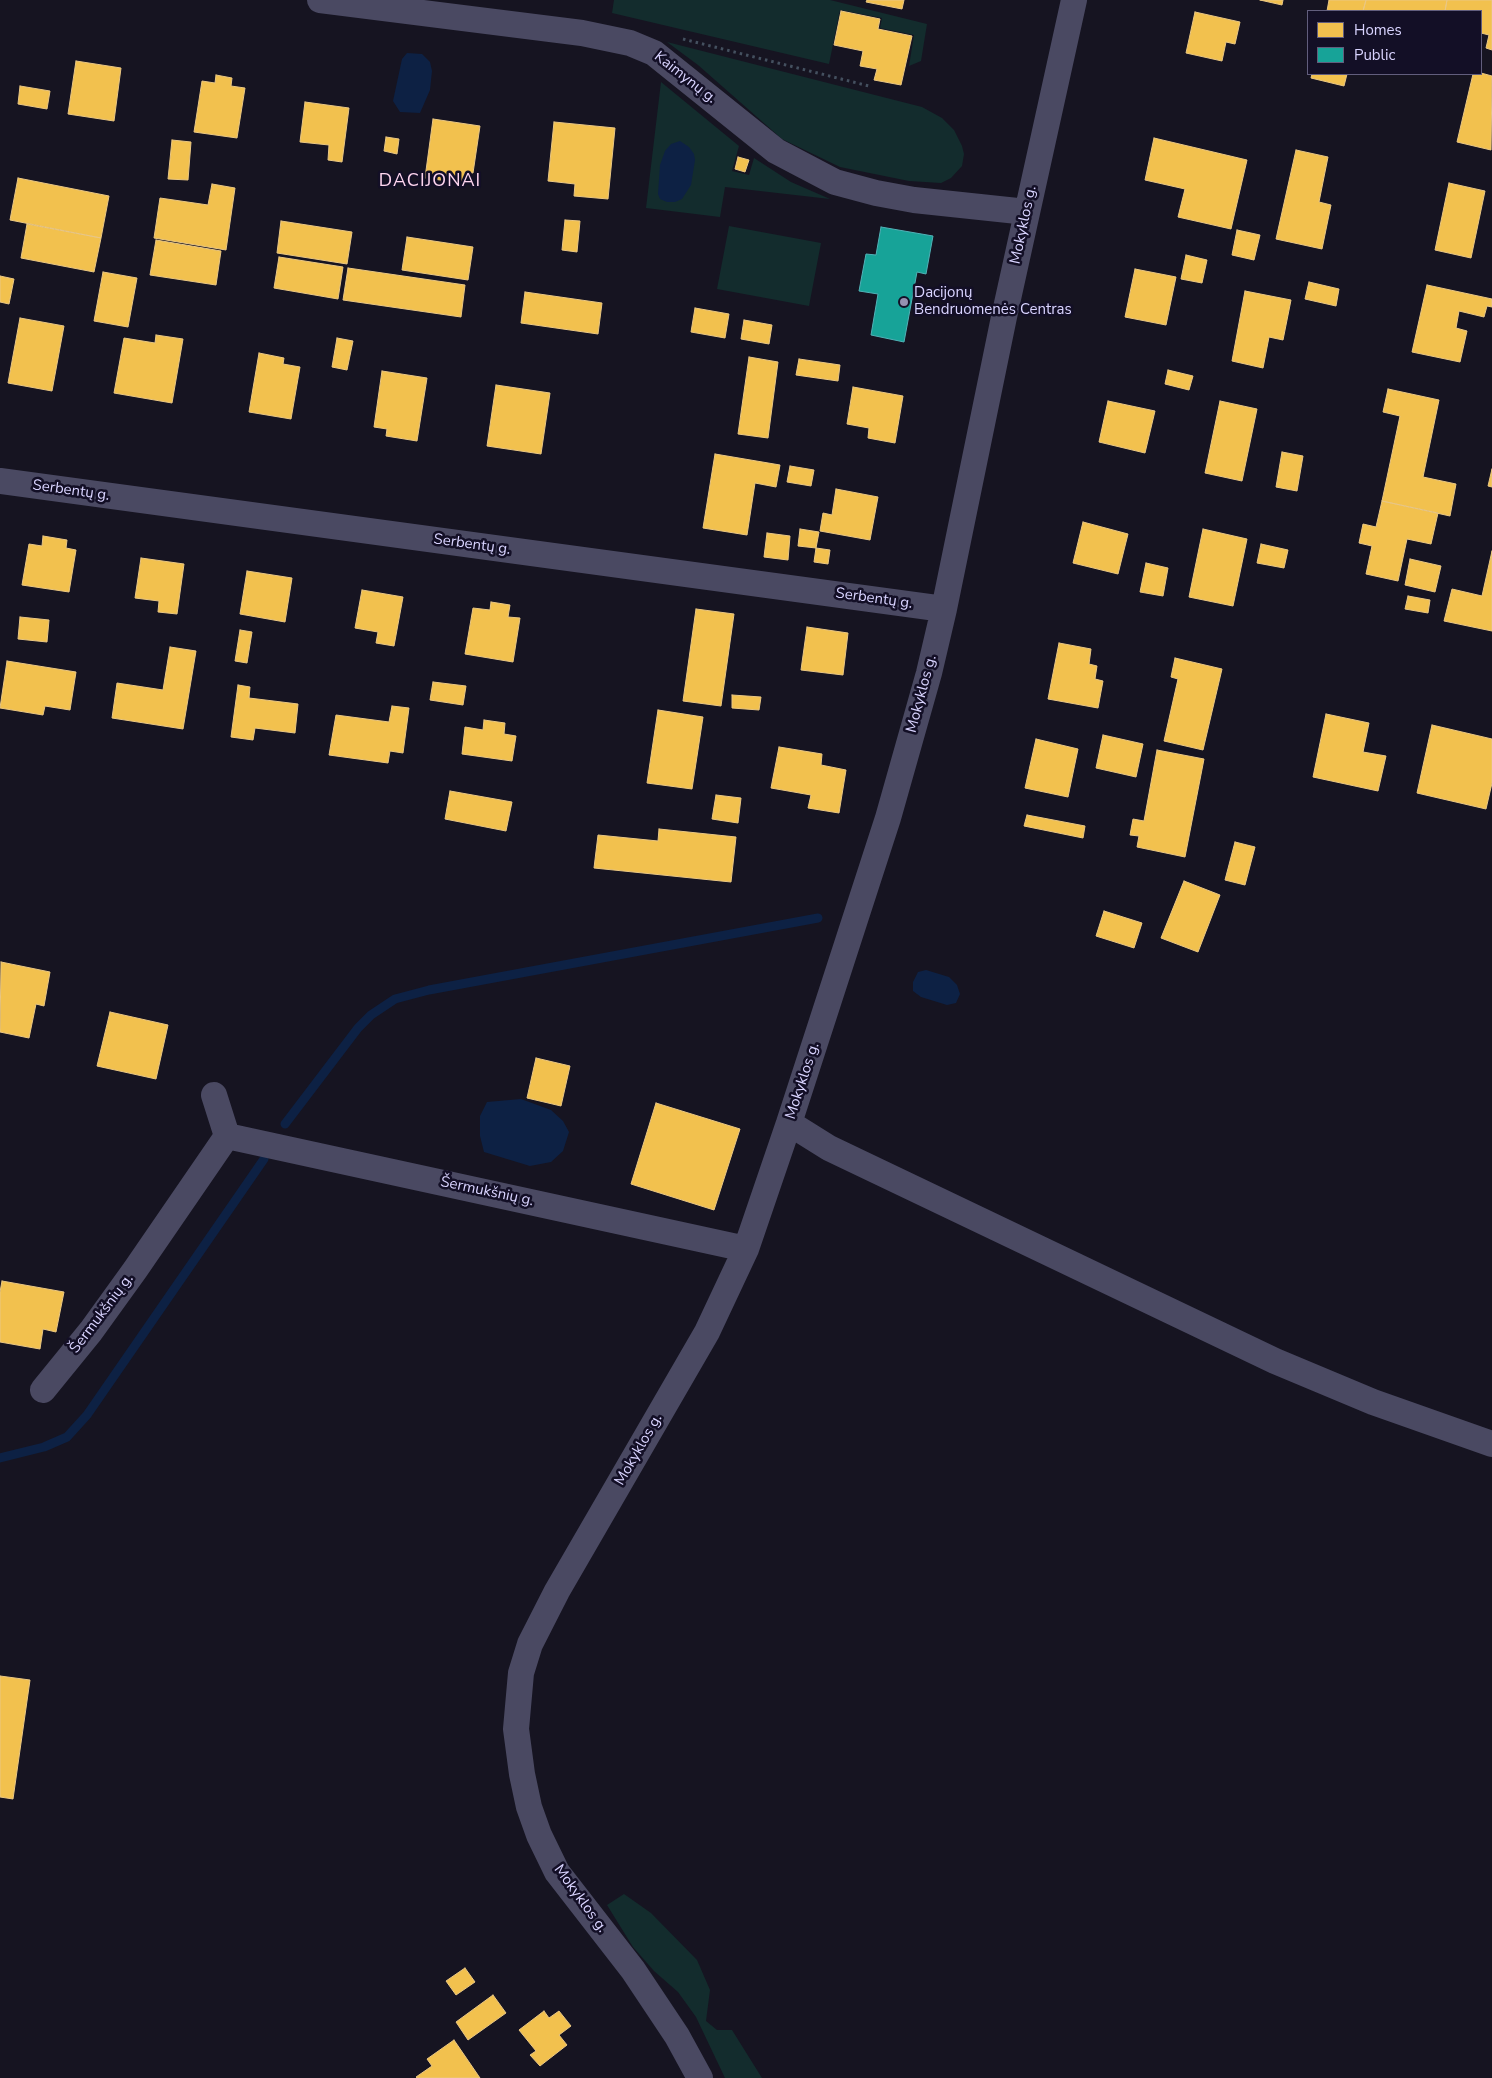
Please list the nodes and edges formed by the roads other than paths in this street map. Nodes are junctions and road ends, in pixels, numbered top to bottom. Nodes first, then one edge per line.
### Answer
1 (320, 0) edge
2 (1074, 0) edge
3 (1027, 212) junction
4 (0, 481) edge
5 (944, 609) junction
6 (214, 1095) dead end
7 (789, 1123) junction
8 (228, 1136) junction
9 (746, 1248) junction
10 (43, 1390) dead end
11 (1492, 1444) edge
12 (700, 2078) edge

1 - 3 street, Kaimynų g.
2 - 3 street, Mokyklos g.
3 - 5 street, Mokyklos g.
4 - 5 street, Serbentų g.
5 - 7 street, Mokyklos g.
6 - 8 street
7 - 9 street, Mokyklos g.
7 - 11 street
8 - 9 street, Šermukšnių g.
8 - 10 street, Šermukšnių g.
9 - 12 street, Mokyklos g.

